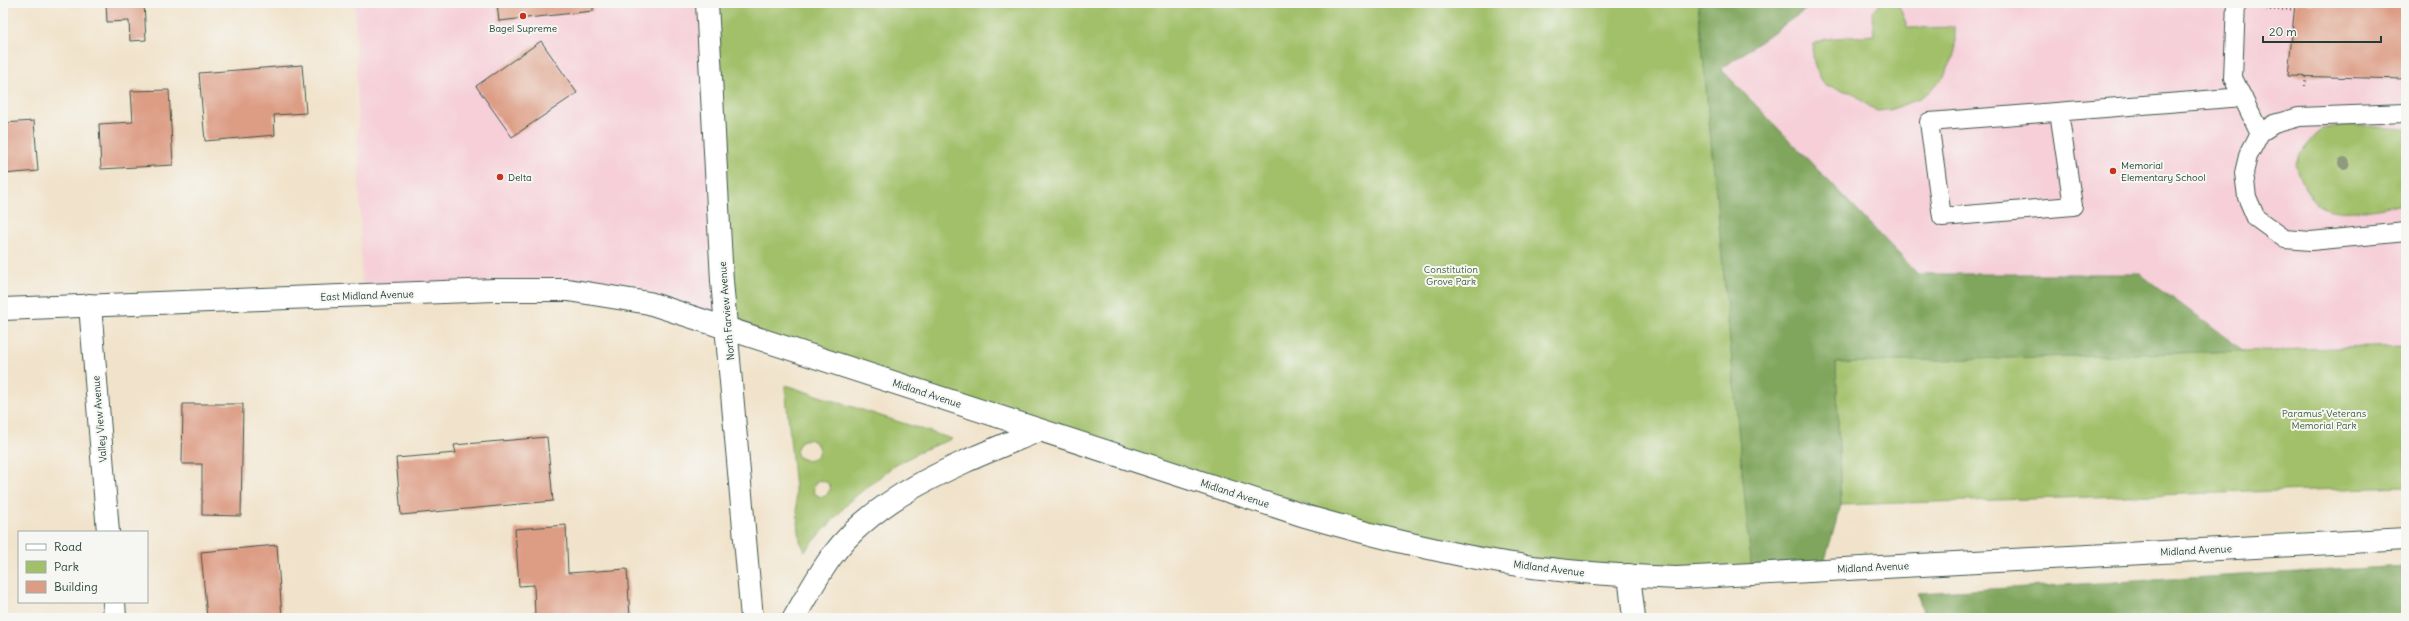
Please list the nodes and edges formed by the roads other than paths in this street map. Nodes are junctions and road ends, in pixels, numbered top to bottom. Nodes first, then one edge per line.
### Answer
1 (707, 3) edge
2 (2236, 3) edge
3 (2243, 97) junction
4 (2060, 112) junction
5 (2406, 113) edge
6 (2260, 133) junction
7 (2406, 232) edge
8 (90, 306) junction
9 (3, 309) edge
10 (727, 328) junction
11 (1040, 430) junction
12 (108, 531) edge
13 (2406, 539) edge
14 (1629, 575) junction
15 (114, 603) edge
16 (115, 618) edge
17 (752, 618) edge
18 (794, 618) edge
19 (1634, 618) edge

1 - 10 street, North Farview Avenue
2 - 3 lane
3 - 4 lane
3 - 6 lane
4 - 4 lane
5 - 6 lane
6 - 7 lane
8 - 9 street, East Midland Avenue
8 - 10 street, East Midland Avenue
8 - 12 street, Valley View Avenue
10 - 11 street, Midland Avenue
10 - 17 street, North Farview Avenue
11 - 14 street, Midland Avenue
11 - 18 street
13 - 14 street, Midland Avenue
14 - 19 street
15 - 16 street

